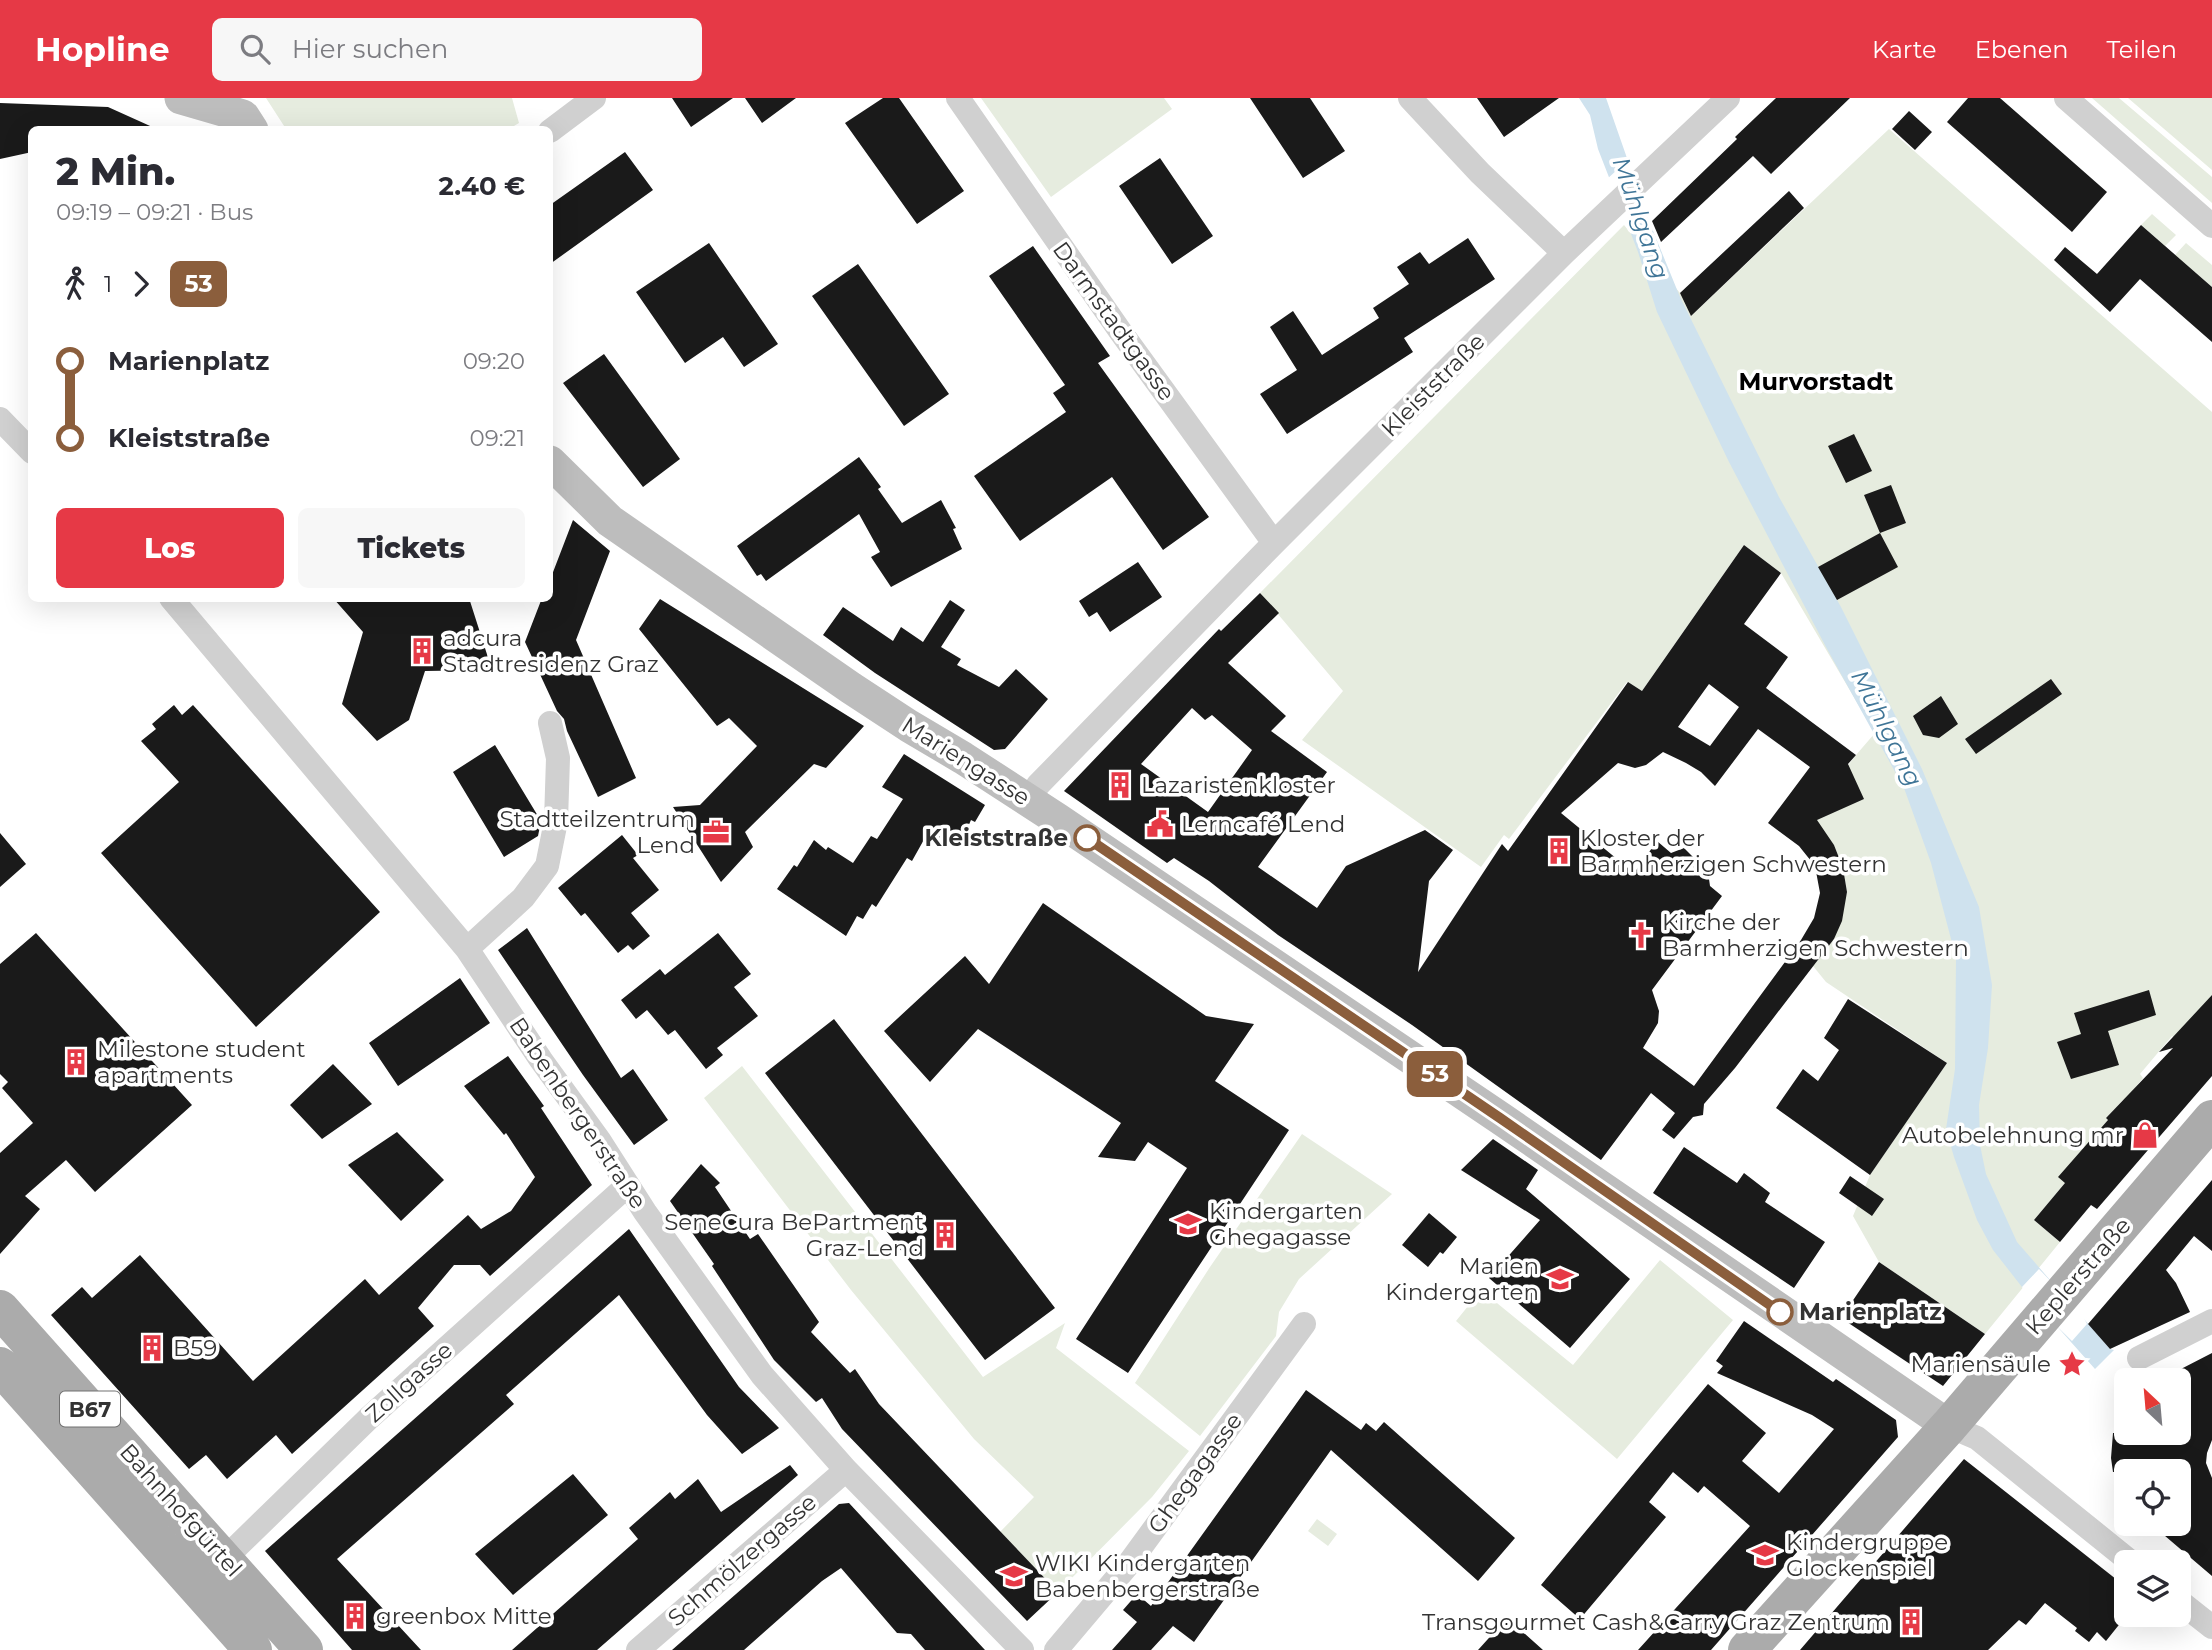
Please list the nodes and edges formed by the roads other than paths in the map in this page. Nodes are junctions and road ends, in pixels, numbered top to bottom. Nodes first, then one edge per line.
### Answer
1 (181, 98) edge
2 (594, 98) edge
3 (958, 98) edge
4 (1410, 98) edge
5 (1728, 98) edge
6 (2066, 98) edge
7 (242, 115) edge
8 (553, 129) edge
9 (2212, 226) edge
10 (1564, 253) junction
11 (0, 419) edge
12 (28, 449) edge
13 (553, 464) edge
14 (1274, 542) junction
15 (174, 602) edge
16 (550, 723) dead end
17 (1029, 801) junction
18 (467, 949) junction
19 (2212, 1119) edge
20 (628, 1185) junction
21 (0, 1309) edge
22 (2212, 1321) edge
23 (1304, 1324) dead end
24 (2139, 1357) dead end
25 (0, 1366) edge
26 (1949, 1426) junction
27 (846, 1470) junction
28 (2116, 1550) edge
29 (223, 1558) junction
30 (197, 1588) junction
31 (2191, 1611) edge
32 (2212, 1628) edge
33 (253, 1650) edge
34 (304, 1650) edge
35 (638, 1650) edge
36 (1022, 1650) edge
37 (1056, 1650) edge
38 (1747, 1650) edge

1 - 7 street
2 - 8 street
3 - 14 street, Darmstadtgasse
4 - 10 street
5 - 10 street, Kleiststraße
6 - 9 street
10 - 14 street, Kleiststraße
11 - 12 street
13 - 17 street, Mariengasse
14 - 17 street, Kleiststraße
15 - 18 street, Babenbergerstraße
16 - 18 street
17 - 26 street, Mariengasse
18 - 20 street, Babenbergerstraße
19 - 26 main road, Keplerstraße
20 - 27 street, Babenbergerstraße
20 - 29 street, Zollgasse
21 - 29 main road, Bahnhofgürtel / B67
22 - 24 street
23 - 37 street, Ghegagasse
25 - 30 main road, Bahnhofgürtel / B67
26 - 28 street
26 - 38 main road, Keplerstraße
27 - 35 street, Schmölzergasse
27 - 36 street, Babenbergerstraße
29 - 30 street, Zollgasse
29 - 34 main road, Bahnhofgürtel / B67
30 - 33 main road, Bahnhofgürtel / B67
31 - 32 street

